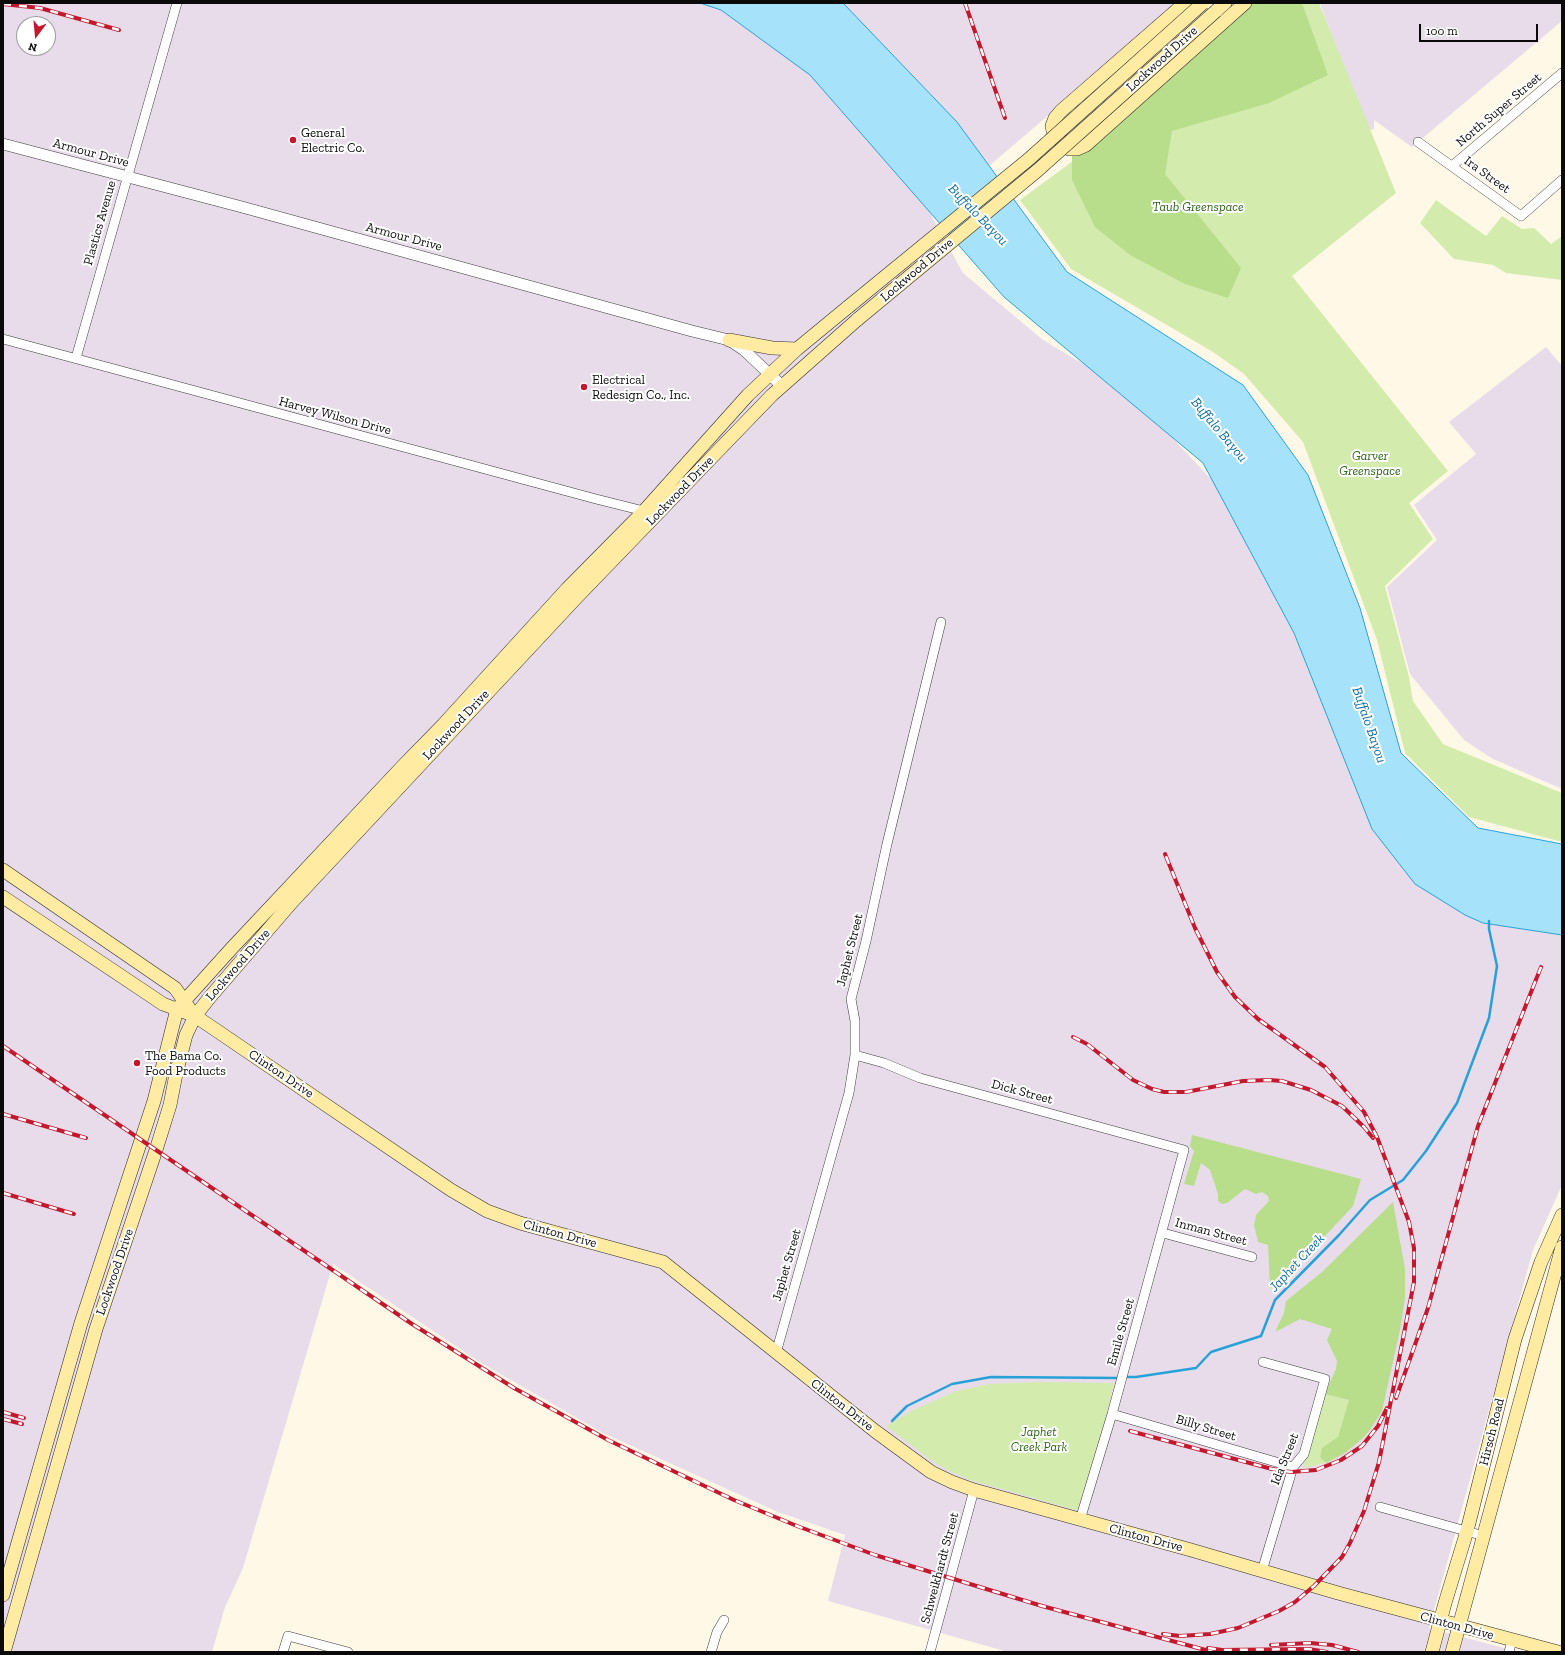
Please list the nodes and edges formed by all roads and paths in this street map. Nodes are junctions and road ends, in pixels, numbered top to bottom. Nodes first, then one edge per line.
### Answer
1 (177, 3) edge
2 (1185, 3) edge
3 (1203, 3) edge
4 (1245, 3) edge
5 (1220, 7) edge
6 (1562, 73) edge
7 (1418, 142) dead end
8 (3, 144) edge
9 (1452, 166) junction
10 (127, 177) junction
11 (1562, 180) edge
12 (3, 339) edge
13 (729, 340) junction
14 (797, 348) junction
15 (76, 358) junction
16 (771, 374) junction
17 (782, 386) junction
18 (662, 509) junction
19 (644, 511) junction
20 (571, 594) junction
21 (941, 622) dead end
22 (3, 870) edge
23 (307, 876) junction
24 (3, 897) edge
25 (262, 915) junction
26 (272, 925) junction
27 (181, 1005) junction
28 (195, 1016) junction
29 (855, 1055) junction
30 (1184, 1150) joint
31 (1562, 1215) edge
32 (1163, 1233) junction
33 (1562, 1247) edge
34 (1252, 1257) dead end
35 (776, 1353) junction
36 (1263, 1362) dead end
37 (1112, 1411) junction
38 (1293, 1467) junction
39 (974, 1490) junction
40 (1380, 1507) dead end
41 (1080, 1520) junction
42 (1467, 1531) junction
43 (1484, 1536) junction
44 (1262, 1571) junction
45 (3, 1594) edge
46 (20, 1598) junction
47 (724, 1620) dead end
48 (1440, 1621) junction
49 (1459, 1626) junction
50 (1510, 1646) edge
51 (4, 1648) edge
52 (283, 1652) edge
53 (348, 1652) edge
54 (711, 1652) edge
55 (930, 1652) edge
56 (1432, 1652) edge
57 (1452, 1652) edge
58 (1558, 1652) edge

1 - 10 street, Plastics Avenue
2 - 4 main road
3 - 14 main road, Lockwood Drive, bridge
5 - 17 main road, Lockwood Drive, bridge
6 - 9 street, North Super Street
7 - 9 street, Ira Street
8 - 10 street, Armour Drive
9 - 11 street, Ira Street
10 - 13 street, Armour Drive
10 - 15 street, Plastics Avenue
12 - 15 street, Harvey Wilson Drive
13 - 14 main road
13 - 16 street, Armour Drive
14 - 16 main road, Lockwood Drive
15 - 19 street, Harvey Wilson Drive
16 - 17 street, Armour Drive
16 - 19 main road, Lockwood Drive
17 - 18 main road, Lockwood Drive
18 - 19 street, Harvey Wilson Drive
18 - 20 main road, Lockwood Drive
19 - 20 main road, Lockwood Drive
20 - 23 main road, Lockwood Drive
21 - 29 street, Japhet Street
22 - 27 main road, Clinton Drive
23 - 25 main road, Lockwood Drive
23 - 26 main road, Lockwood Drive
24 - 27 main road, Clinton Drive
25 - 26 main road
25 - 27 main road, Lockwood Drive
26 - 28 main road, Lockwood Drive
27 - 28 main road, Clinton Drive
27 - 45 main road, Lockwood Drive
28 - 35 main road, Clinton Drive
28 - 46 main road, Lockwood Drive
29 - 30 street, Dick Street
29 - 35 street, Japhet Street
30 - 32 street, Emile Street
31 - 42 main road, Hirsch Road
32 - 34 street, Inman Street
32 - 37 street, Emile Street
33 - 43 main road, Hirsch Road
35 - 39 main road, Clinton Drive
36 - 38 street, Ida Street
37 - 38 street, Billy Street
37 - 41 street, Emile Street
38 - 44 street, Ida Street
39 - 41 main road, Clinton Drive
39 - 55 street, Schweikhardt Street
40 - 42 street
41 - 44 main road, Clinton Drive
42 - 43 street
42 - 48 main road, Hirsch Road
43 - 49 main road, Hirsch Road
44 - 48 main road, Clinton Drive
45 - 46 main road
46 - 51 main road, Lockwood Drive
47 - 54 street
48 - 49 main road, Clinton Drive
48 - 56 main road, Hirsch Road
49 - 50 main road, Clinton Drive
49 - 57 main road, Hirsch Road
50 - 58 main road, Clinton Drive
52 - 53 street

